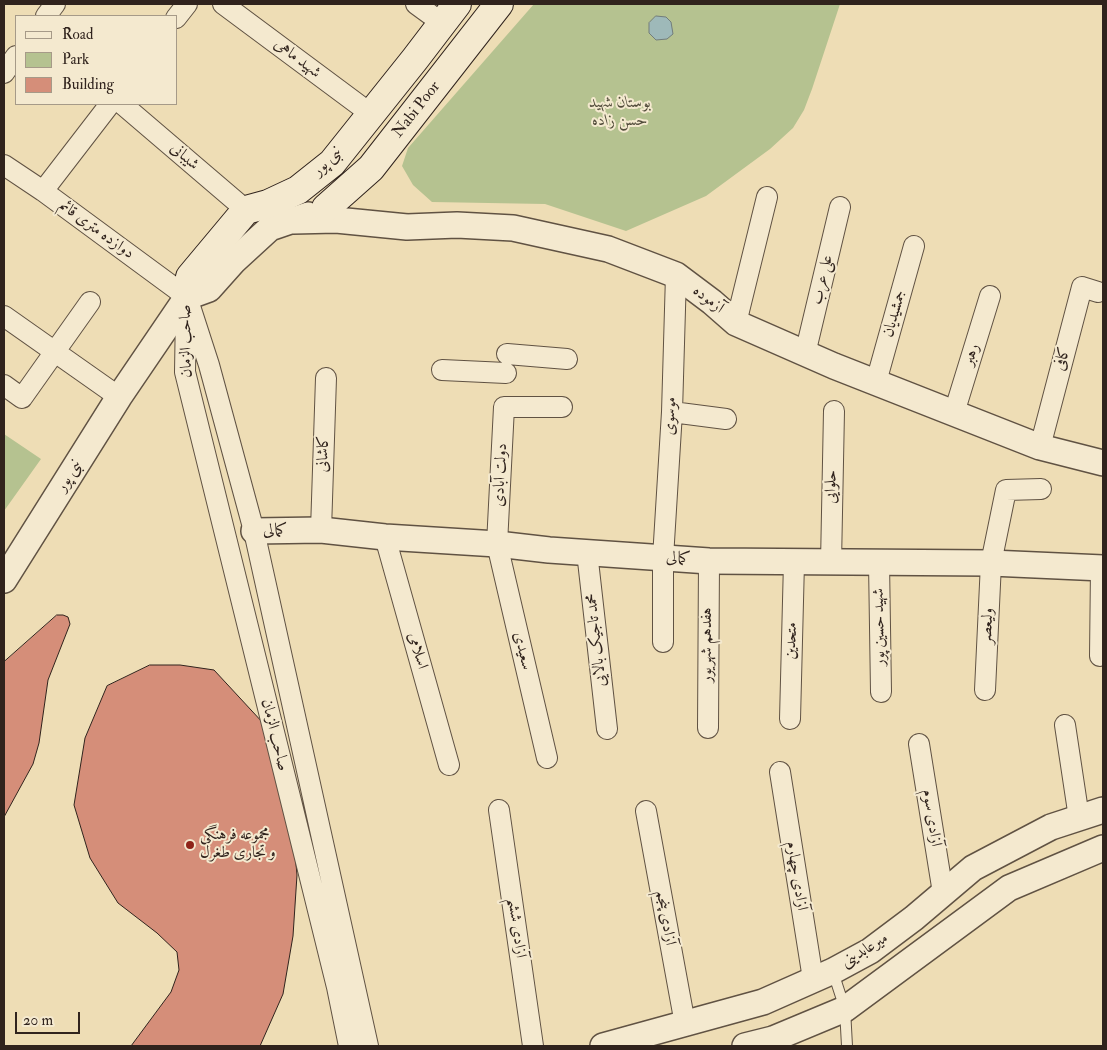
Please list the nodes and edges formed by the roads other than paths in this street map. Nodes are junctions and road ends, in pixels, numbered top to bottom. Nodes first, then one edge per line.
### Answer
1 (55, 4) edge
2 (187, 4) edge
3 (222, 4) edge
4 (416, 4) edge
5 (499, 4) edge
6 (450, 13) edge
7 (47, 15) edge
8 (178, 15) edge
9 (15, 57) edge
10 (4, 73) edge
11 (109, 105) edge
12 (123, 105) edge
13 (371, 114) junction
14 (4, 165) edge
15 (43, 191) junction
16 (767, 196) dead end
17 (840, 207) dead end
18 (326, 208) joint
19 (246, 210) junction
20 (293, 222) junction
21 (914, 246) dead end
22 (676, 275) junction
23 (1098, 292) dead end
24 (990, 296) dead end
25 (187, 297) junction
26 (90, 302) dead end
27 (4, 316) edge
28 (736, 323) junction
29 (54, 351) junction
30 (805, 354) junction
31 (567, 359) dead end
32 (442, 370) dead end
33 (326, 378) dead end
34 (876, 382) junction
35 (4, 385) edge
36 (119, 397) junction
37 (562, 407) dead end
38 (834, 411) dead end
39 (672, 412) junction
40 (954, 413) junction
41 (726, 419) dead end
42 (1040, 447) junction
43 (1103, 463) edge
44 (1041, 489) dead end
45 (321, 530) junction
46 (254, 531) junction
47 (384, 537) junction
48 (497, 544) junction
49 (587, 552) junction
50 (663, 558) junction
51 (709, 561) junction
52 (794, 562) junction
53 (831, 562) junction
54 (879, 562) junction
55 (991, 562) junction
56 (1102, 568) edge
57 (4, 580) edge
58 (663, 642) dead end
59 (1100, 656) dead end
60 (985, 690) dead end
61 (881, 692) dead end
62 (790, 720) dead end
63 (1065, 725) dead end
64 (708, 728) dead end
65 (608, 729) dead end
66 (920, 744) dead end
67 (547, 758) dead end
68 (449, 765) dead end
69 (780, 772) dead end
70 (499, 810) dead end
71 (1103, 810) edge
72 (646, 811) dead end
73 (1079, 818) junction
74 (1103, 848) edge
75 (943, 893) junction
76 (823, 975) junction
77 (845, 1009) junction
78 (685, 1024) junction
79 (349, 1046) edge
80 (368, 1046) edge
81 (533, 1046) edge
82 (603, 1046) edge
83 (746, 1046) edge
84 (846, 1046) edge

1 - 7 street
2 - 8 street
3 - 13 street, شهید ماهی
4 - 6 street
5 - 18 main road, Nabi Poor
6 - 13 main road, نبی پور
9 - 10 street
11 - 15 street
12 - 19 street, شیبانی
13 - 19 main road, نبی پور
14 - 15 street, دوازده متری قائم
15 - 25 street, دوازده متری قائم
16 - 28 street
17 - 30 street, علی عرب
18 - 20 street
19 - 25 main road, نبی پور
20 - 22 street, آزموده
20 - 25 street
21 - 34 street, جمشیدیان
22 - 28 street, آزموده
22 - 39 street, موسوی
23 - 42 street, کافی
24 - 40 street, رهبر
25 - 36 street, نبی پور
25 - 46 street, صاحب الزمان
25 - 79 street, صاحب الزمان
26 - 29 street
27 - 29 street
28 - 30 street, آزموده
29 - 35 street
29 - 36 street
30 - 34 street, آزموده
31 - 32 street
33 - 45 street, کاشانی
34 - 40 street, آزموده
36 - 57 street, نبی پور
37 - 48 street, دولت آبادی
38 - 53 street, حلوایی
39 - 41 street
39 - 50 street, موسوی
40 - 42 street, آزموده
42 - 43 street, آزموده
44 - 55 street, ولیعصر
45 - 46 street, کمالی
45 - 47 street, کمالی
46 - 80 street, صاحب الزمان
47 - 48 street, کمالی
47 - 68 street, اسلامی
48 - 49 street, کمالی
48 - 67 street, سعیدی
49 - 50 street, کمالی
49 - 65 street, محمد تاجیک بالایی
50 - 51 street, کمالی
50 - 58 street, موسوی
51 - 52 street, کمالی
51 - 64 street, هفدهم شهریور
52 - 53 street, کمالی
52 - 62 street, متحدین
53 - 54 street, کمالی
54 - 55 street, کمالی
54 - 61 street, شهید حسین پور
55 - 56 street, کمالی
55 - 60 street, ولیعصر
56 - 59 street
63 - 73 street
66 - 75 street, آزادی سوم
69 - 76 street, آزادی چهارم
70 - 81 street, آزادی ششم
71 - 73 street, میرعابدینی
72 - 78 street, آزادی پنجم
73 - 75 street, میرعابدینی
74 - 77 street, میرعابدینی
75 - 76 street, میرعابدینی
76 - 77 lane
76 - 78 street, میرعابدینی
77 - 83 street, میرعابدینی
77 - 84 lane
78 - 82 street, میرعابدینی

